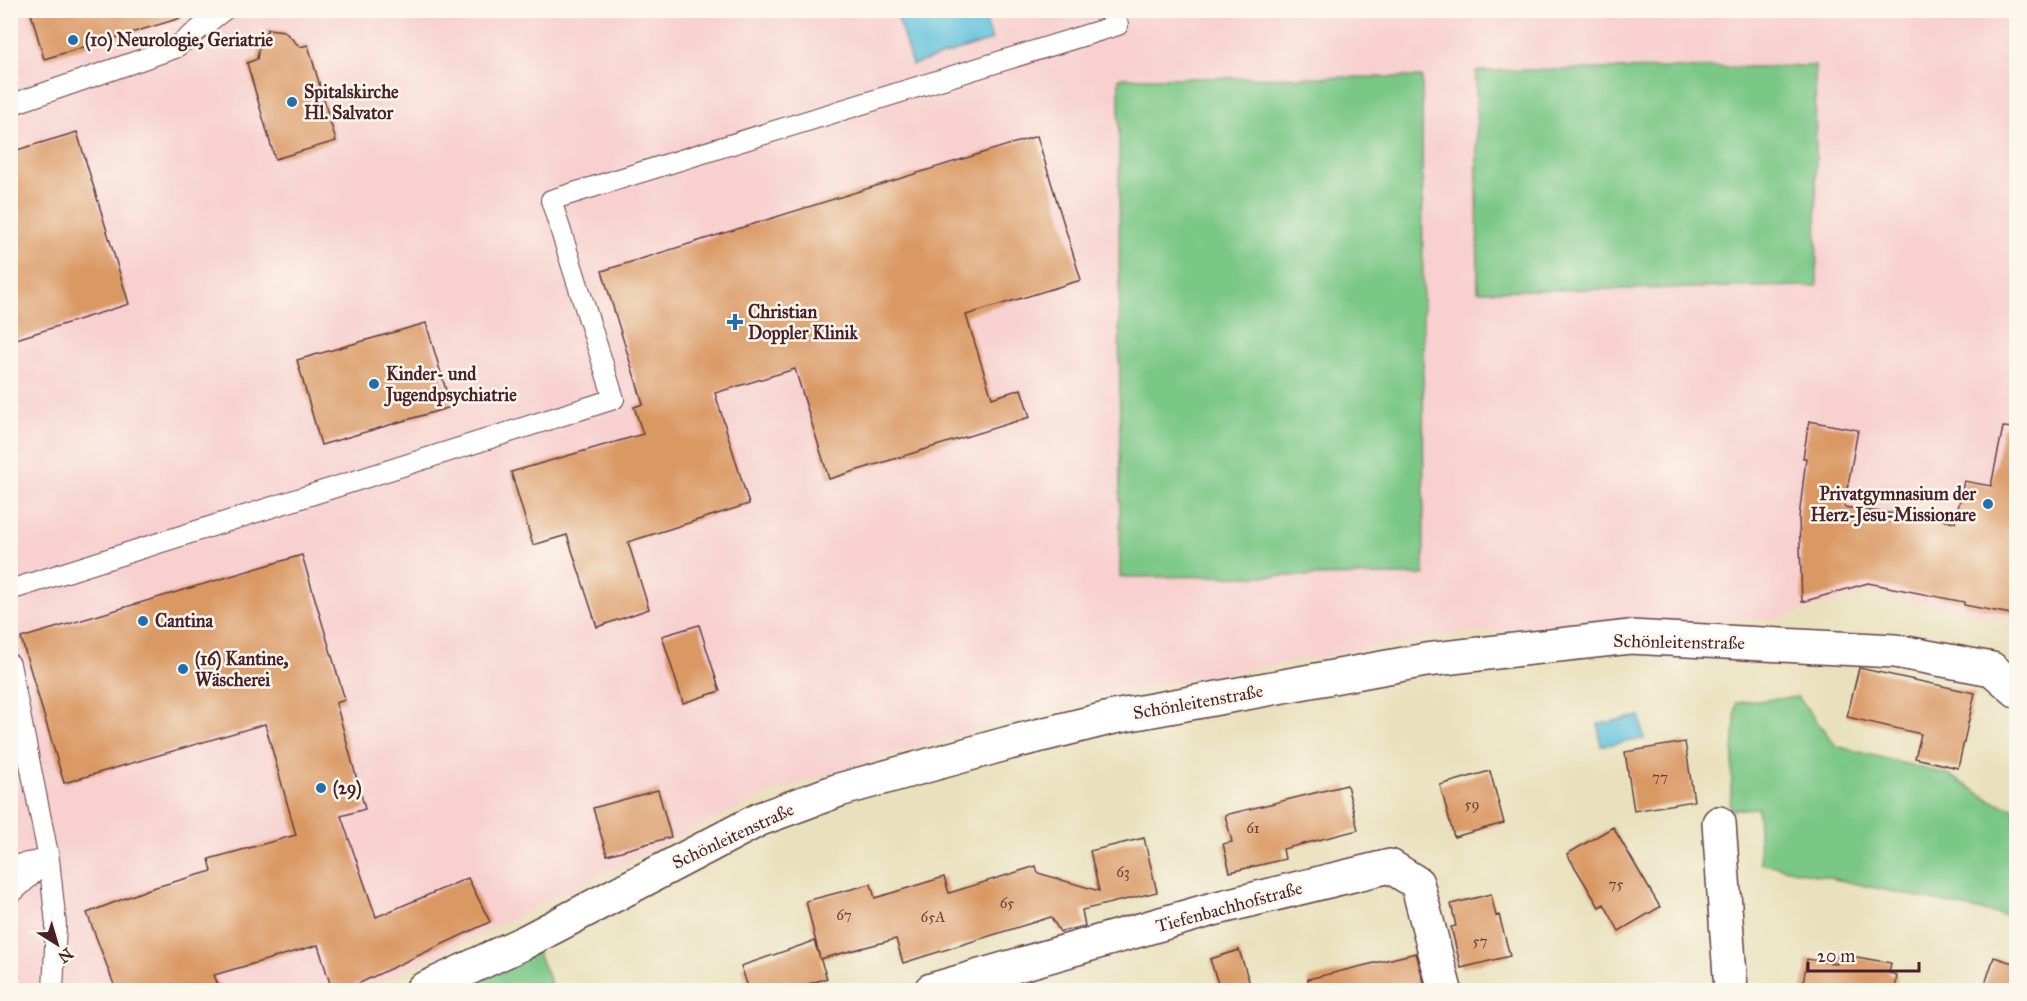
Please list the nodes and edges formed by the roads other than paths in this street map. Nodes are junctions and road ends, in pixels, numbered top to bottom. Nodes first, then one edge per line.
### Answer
1 (224, 10) edge
2 (1118, 25) dead end
3 (10, 105) edge
4 (10, 590) edge
5 (10, 664) edge
6 (2016, 690) edge
7 (1719, 823) dead end
8 (49, 859) junction
9 (10, 866) edge
10 (10, 895) edge
11 (53, 990) edge
12 (422, 990) edge
13 (931, 990) edge
14 (1445, 990) edge
15 (1731, 990) edge

1 - 3 lane
2 - 4 lane
5 - 8 lane
6 - 12 street, Schönleitenstraße
7 - 15 street
8 - 9 lane
8 - 10 lane
8 - 11 lane
13 - 14 street, Tiefenbachhofstraße

